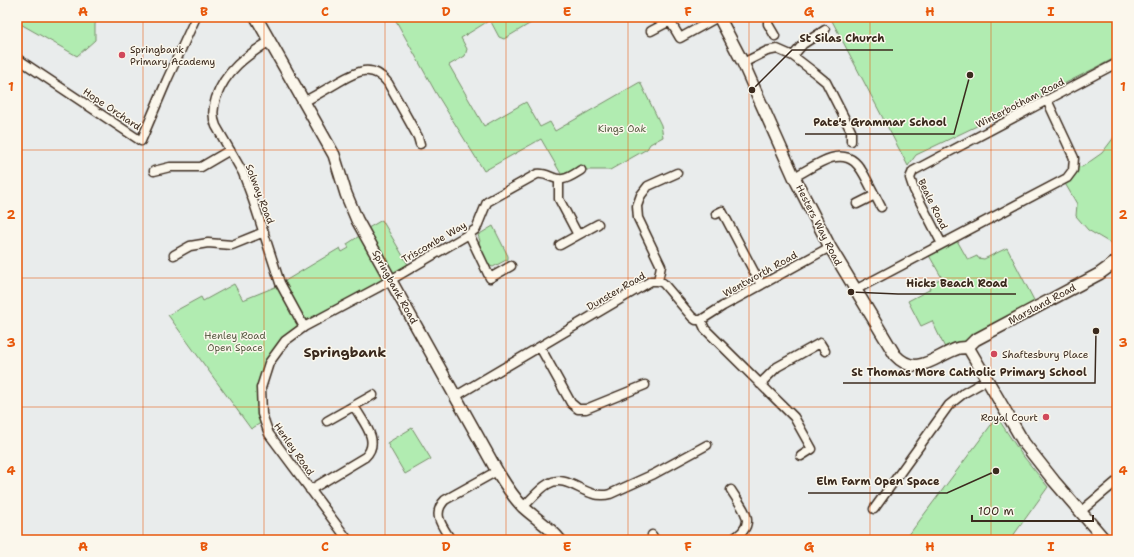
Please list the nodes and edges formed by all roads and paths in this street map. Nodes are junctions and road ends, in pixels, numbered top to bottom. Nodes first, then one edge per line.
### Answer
1 (196, 17) edge
2 (256, 17) edge
3 (718, 17) edge
4 (768, 17) edge
5 (825, 30) dead end
6 (651, 32) dead end
7 (775, 36) dead end
8 (270, 41) junction
9 (792, 56) junction
10 (18, 59) dead end
11 (743, 62) junction
12 (1117, 64) edge
13 (1047, 100) junction
14 (305, 102) junction
15 (851, 141) dead end
16 (420, 144) dead end
17 (230, 150) junction
18 (581, 170) dead end
19 (154, 171) dead end
20 (677, 173) dead end
21 (911, 173) joint
22 (794, 177) junction
23 (560, 179) junction
24 (874, 195) junction
25 (857, 204) dead end
26 (881, 207) dead end
27 (716, 214) dead end
28 (598, 224) dead end
29 (264, 232) junction
30 (469, 234) junction
31 (578, 235) junction
32 (942, 244) junction
33 (560, 245) dead end
34 (830, 247) junction
35 (174, 255) dead end
36 (1117, 261) edge
37 (511, 266) dead end
38 (391, 279) junction
39 (658, 281) junction
40 (761, 285) junction
41 (855, 290) junction
42 (701, 320) junction
43 (304, 327) junction
44 (540, 347) junction
45 (968, 347) junction
46 (825, 351) dead end
47 (987, 380) junction
48 (760, 384) junction
49 (645, 385) dead end
50 (372, 395) dead end
51 (456, 396) junction
52 (354, 406) junction
53 (326, 421) dead end
54 (707, 445) dead end
55 (801, 456) dead end
56 (497, 471) junction
57 (1117, 480) edge
58 (310, 490) junction
59 (731, 490) dead end
60 (523, 507) junction
61 (874, 509) dead end
62 (1080, 512) junction
63 (348, 540) edge
64 (451, 540) edge
65 (560, 540) edge
66 (731, 540) edge
67 (1105, 540) edge

1 - 10 street, Hope Orchard
2 - 8 street, Springbank Road
3 - 6 street
3 - 11 street, Hesters Way Road
4 - 7 street
5 - 9 street
8 - 14 street, Springbank Road
8 - 17 street, Solway Road
9 - 11 street
9 - 15 street
11 - 22 street, Hesters Way Road
12 - 13 street, Winterbotham Road
13 - 21 street, Winterbotham Road
13 - 32 street
14 - 16 street
14 - 38 street, Springbank Road
17 - 19 street
17 - 29 street, Solway Road
18 - 23 street
20 - 39 street
21 - 32 street, Beale Road
22 - 24 street
22 - 34 street, Hesters Way Road
23 - 30 street, Triscombe Way
23 - 31 street
24 - 25 street
24 - 26 street
27 - 40 street
28 - 31 street
29 - 35 street
29 - 43 street, Solway Road
30 - 37 street
30 - 38 street, Triscombe Way
31 - 33 street
32 - 41 street
34 - 40 street, Wentworth Road
34 - 41 street, Hesters Way Road
36 - 45 street, Marsland Road
38 - 43 street, Henley Road
38 - 51 street, Springbank Road
39 - 42 street, Dunster Road
39 - 44 street, Dunster Road
40 - 42 street, Wentworth Road
41 - 45 street, Hesters Way Road
42 - 48 street, Dunster Road
43 - 58 street, Henley Road
44 - 49 street
44 - 51 street, Dunster Road
45 - 47 street
46 - 48 street
47 - 61 street
47 - 62 street
48 - 55 street, Dunster Road
50 - 52 street
51 - 56 street, Springbank Road
52 - 53 street
52 - 58 street
54 - 60 street
56 - 60 street, Springbank Road
56 - 64 street
57 - 62 street
58 - 63 street, Henley Road
59 - 66 street
60 - 65 street, Springbank Road
62 - 67 street

